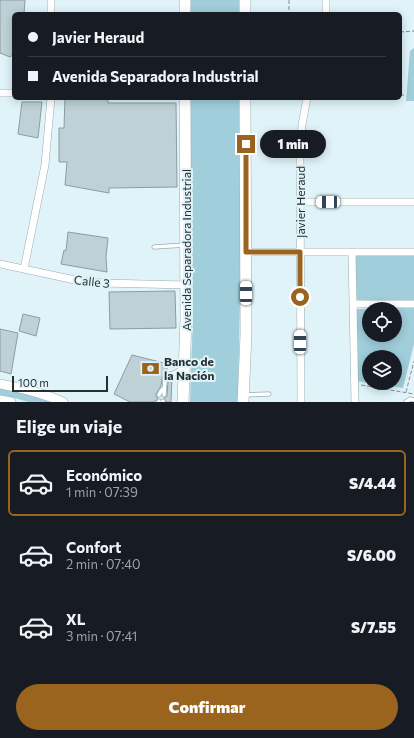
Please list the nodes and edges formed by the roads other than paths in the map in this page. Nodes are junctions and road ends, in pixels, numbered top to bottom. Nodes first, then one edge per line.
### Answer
1 (51, 0) edge
2 (185, 0) edge
3 (245, 0) edge
4 (326, 0) edge
5 (51, 12) edge
6 (185, 12) edge
7 (245, 12) edge
8 (326, 12) edge
9 (0, 93) edge
10 (12, 93) edge
11 (51, 100) edge
12 (185, 100) edge
13 (245, 100) edge
14 (307, 100) edge
15 (300, 202) junction
16 (414, 202) edge
17 (186, 245) junction
18 (154, 247) dead end
19 (246, 252) junction
20 (300, 252) junction
21 (352, 252) junction
22 (414, 252) edge
23 (0, 264) edge
24 (24, 269) junction
25 (186, 285) junction
26 (353, 304) junction
27 (414, 304) edge
28 (185, 366) junction
29 (0, 384) edge
30 (269, 394) dead end
31 (162, 395) dead end
32 (243, 398) edge
33 (0, 400) edge
34 (414, 400) edge
35 (11, 402) edge
36 (63, 402) edge
37 (182, 402) edge
38 (300, 402) edge
39 (354, 402) edge
40 (406, 402) edge

1 - 5 street
2 - 6 main road
3 - 7 main road
4 - 8 street
9 - 10 street
11 - 24 street
12 - 17 main road, Avenida Separadora Industrial
13 - 19 main road
14 - 15 street, Javier Heraud
15 - 16 street
15 - 20 street, Javier Heraud
17 - 18 lane
17 - 25 main road, Avenida Separadora Industrial
19 - 20 street
19 - 32 main road
20 - 21 street
20 - 38 street, Javier Heraud
21 - 22 street
21 - 26 street
23 - 24 street, Calle 3
24 - 25 street, Calle 3
25 - 28 main road, Avenida Separadora Industrial
26 - 27 street
26 - 39 street
28 - 31 lane
28 - 37 main road, Avenida Separadora Industrial
29 - 36 street
30 - 32 lane
33 - 35 street
34 - 40 lane

